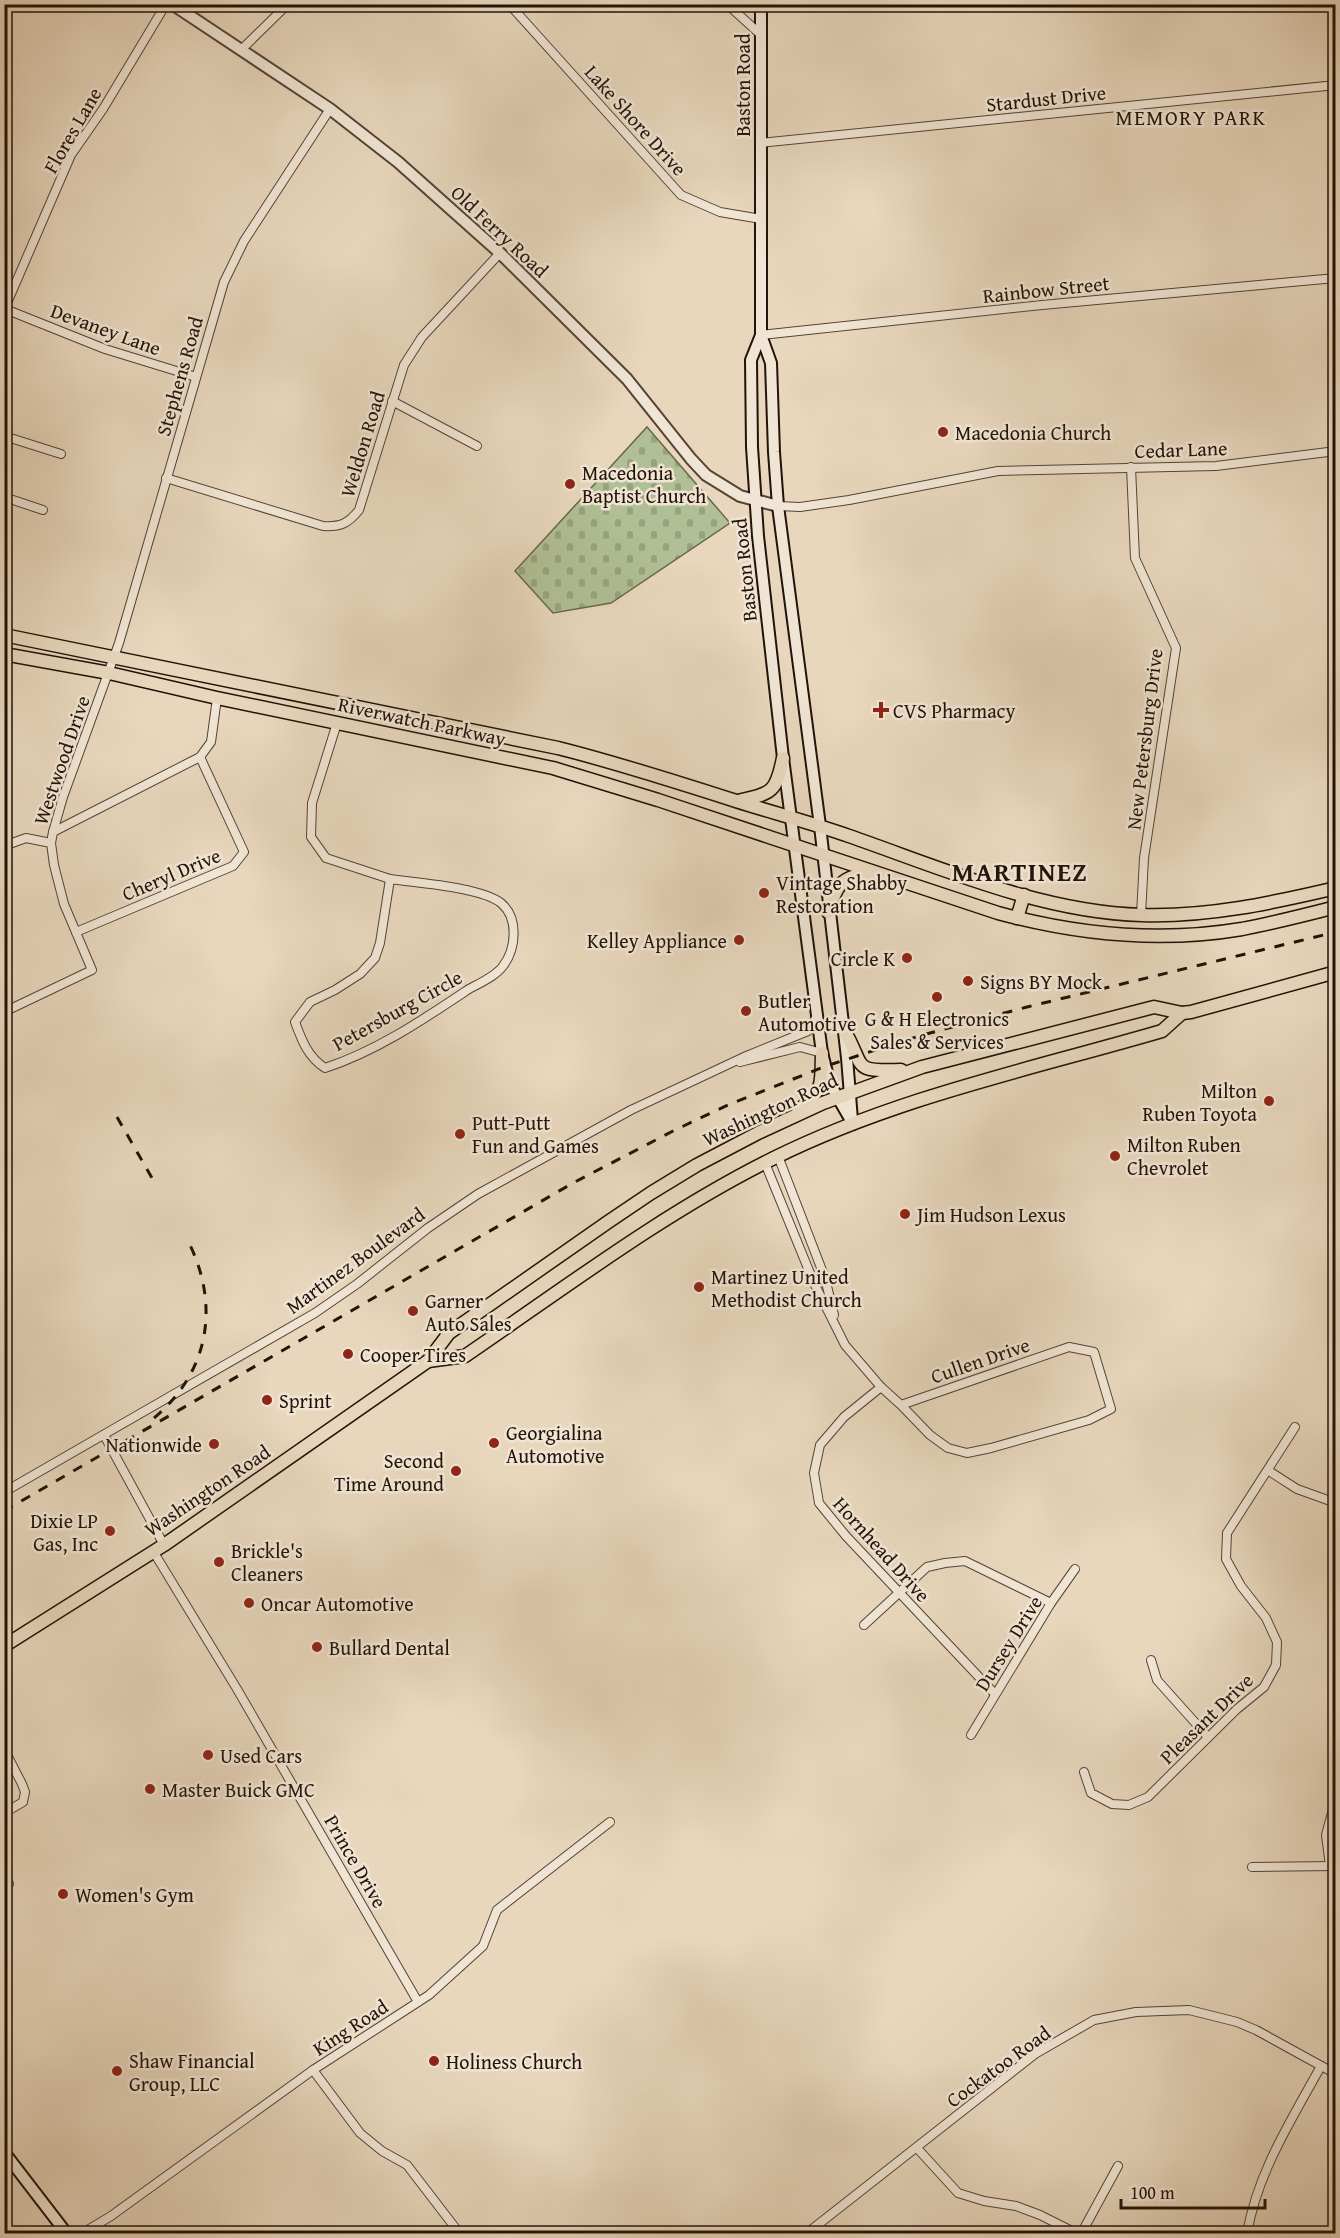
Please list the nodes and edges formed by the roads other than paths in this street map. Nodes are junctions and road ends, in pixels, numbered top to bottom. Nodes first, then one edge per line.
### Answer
1 (165, 4) edge
2 (172, 4) edge
3 (288, 4) edge
4 (509, 4) edge
5 (727, 4) edge
6 (761, 4) edge
7 (760, 34) junction
8 (242, 49) junction
9 (1335, 85) edge
10 (330, 110) junction
11 (760, 143) junction
12 (761, 219) junction
13 (500, 253) junction
14 (1335, 278) edge
15 (5, 310) edge
16 (761, 335) junction
17 (196, 377) junction
18 (392, 401) junction
19 (4, 436) edge
20 (477, 446) dead end
21 (1335, 451) edge
22 (61, 454) dead end
23 (1131, 467) junction
24 (166, 478) junction
25 (4, 497) edge
26 (756, 501) junction
27 (778, 506) junction
28 (43, 510) dead end
29 (4, 635) edge
30 (4, 654) edge
31 (115, 657) junction
32 (109, 673) junction
33 (217, 698) junction
34 (337, 723) junction
35 (200, 757) junction
36 (783, 758) junction
37 (736, 801) junction
38 (792, 818) junction
39 (820, 826) junction
40 (53, 832) junction
41 (51, 843) junction
42 (4, 846) edge
43 (796, 848) junction
44 (822, 856) junction
45 (876, 873) junction
46 (390, 879) junction
47 (1335, 888) edge
48 (1024, 895) junction
49 (1335, 907) edge
50 (828, 912) junction
51 (1141, 915) junction
52 (1017, 918) junction
53 (76, 932) junction
54 (1335, 972) edge
55 (4, 1012) edge
56 (1182, 1013) junction
57 (817, 1015) junction
58 (844, 1030) junction
59 (822, 1053) junction
60 (730, 1064) junction
61 (915, 1070) junction
62 (851, 1093) junction
63 (838, 1097) junction
64 (793, 1117) junction
65 (853, 1124) junction
66 (778, 1156) junction
67 (765, 1163) junction
68 (837, 1326) junction
69 (428, 1361) junction
70 (880, 1388) junction
71 (901, 1405) junction
72 (1295, 1427) dead end
73 (104, 1435) junction
74 (1269, 1471) junction
75 (4, 1492) edge
76 (1335, 1503) edge
77 (159, 1548) junction
78 (1075, 1569) dead end
79 (899, 1593) junction
80 (1051, 1604) junction
81 (864, 1625) dead end
82 (4, 1646) edge
83 (1151, 1660) dead end
84 (995, 1694) junction
85 (971, 1735) dead end
86 (1209, 1737) junction
87 (4, 1749) edge
88 (1084, 1772) dead end
89 (1335, 1798) edge
90 (4, 1813) edge
91 (610, 1822) dead end
92 (1252, 1866) dead end
93 (1333, 1866) edge
94 (418, 2002) junction
95 (1321, 2066) junction
96 (313, 2070) junction
97 (1335, 2074) edge
98 (917, 2148) junction
99 (4, 2152) edge
100 (1118, 2166) dead end
101 (67, 2234) edge
102 (81, 2234) edge
103 (460, 2234) edge
104 (807, 2234) edge
105 (1080, 2234) edge
106 (1247, 2234) edge

1 - 15 street, Flores Lane
2 - 8 main road, Old Ferry Road
3 - 8 street
4 - 12 street, Lake Shore Drive
5 - 7 street
6 - 7 main road, Baston Road
7 - 11 main road, Baston Road
8 - 10 main road, Old Ferry Road
9 - 11 street, Stardust Drive
10 - 13 main road, Old Ferry Road
10 - 17 street, Stephens Road
11 - 12 main road, Baston Road
12 - 16 main road, Baston Road
13 - 18 street, Weldon Road
13 - 26 main road, Old Ferry Road
14 - 16 street, Rainbow Street
15 - 17 street, Devaney Lane
16 - 26 main road, Baston Road
16 - 27 main road
17 - 24 street, Stephens Road
18 - 20 street
18 - 24 street, Weldon Road
19 - 22 street
21 - 23 street, Cedar Lane
23 - 27 street, Cedar Lane
23 - 51 street, New Petersburg Drive
24 - 31 street, Stephens Road
25 - 28 street
26 - 27 main road, Old Ferry Road
26 - 36 main road, Baston Road
27 - 39 main road
29 - 31 main road, Riverwatch Parkway
30 - 32 main road, Riverwatch Parkway
31 - 32 street, Stephens Road
31 - 37 main road, Riverwatch Parkway
32 - 33 main road, Riverwatch Parkway
32 - 40 street, Westwood Drive
33 - 34 main road, Riverwatch Parkway
33 - 35 street
34 - 43 main road, Riverwatch Parkway
34 - 46 street, Petersburg Circle
35 - 40 street
35 - 53 street, Cheryl Drive
36 - 37 main road
36 - 38 main road, Baston Road
37 - 38 main road, Riverwatch Parkway
38 - 39 main road, Riverwatch Parkway
38 - 43 main road, Baston Road
39 - 44 main road
39 - 48 main road, Riverwatch Parkway
40 - 41 street, Westwood Drive
41 - 42 street
41 - 53 street, Westwood Drive
43 - 44 main road, Riverwatch Parkway
43 - 57 main road, Baston Road
44 - 45 main road, Riverwatch Parkway
44 - 50 main road
45 - 50 main road
45 - 52 main road, Riverwatch Parkway
46 - 46 street, Petersburg Circle
47 - 51 main road, Riverwatch Parkway
48 - 51 main road, Riverwatch Parkway
48 - 52 main road
49 - 52 main road, Riverwatch Parkway
50 - 58 main road
53 - 55 street, Westwood Drive
54 - 56 main road, Washington Road
56 - 61 main road, Washington Road
56 - 65 main road, Washington Road
57 - 59 main road, Baston Road
57 - 60 street, Martinez Boulevard
58 - 61 main road
58 - 62 main road
59 - 60 street, Martinez Boulevard
59 - 63 main road, Baston Road
59 - 64 main road
60 - 73 street, Martinez Boulevard
61 - 62 main road, Washington Road
62 - 63 main road, Washington Road
62 - 65 main road
63 - 64 main road, Washington Road
63 - 65 main road, Baston Road
64 - 69 main road, Washington Road
65 - 66 main road, Washington Road
66 - 67 main road, Washington Road
66 - 68 street
67 - 68 street
67 - 69 main road, Washington Road
68 - 70 street
69 - 77 main road, Washington Road
70 - 71 street
70 - 79 street, Hornhead Drive
71 - 71 street, Cullen Drive
72 - 74 street, Pleasant Drive
73 - 75 street, Martinez Boulevard
73 - 77 street, Prince Drive
74 - 76 street
74 - 86 street, Pleasant Drive
77 - 82 main road, Washington Road
77 - 94 street, Prince Drive
78 - 80 street, Dursey Drive
79 - 80 street
79 - 81 street
79 - 84 street, Hornhead Drive
80 - 84 street, Dursey Drive
83 - 86 street
84 - 85 street, Dursey Drive
86 - 88 street, Pleasant Drive
87 - 90 street
89 - 93 street
91 - 94 street, King Road
92 - 93 street
94 - 96 street, King Road
95 - 97 street, Cockatoo Road
95 - 98 street, Cockatoo Road
95 - 106 street
96 - 102 street, King Road
96 - 103 street
98 - 104 street, Cockatoo Road
98 - 105 street
99 - 101 main road
100 - 105 street

